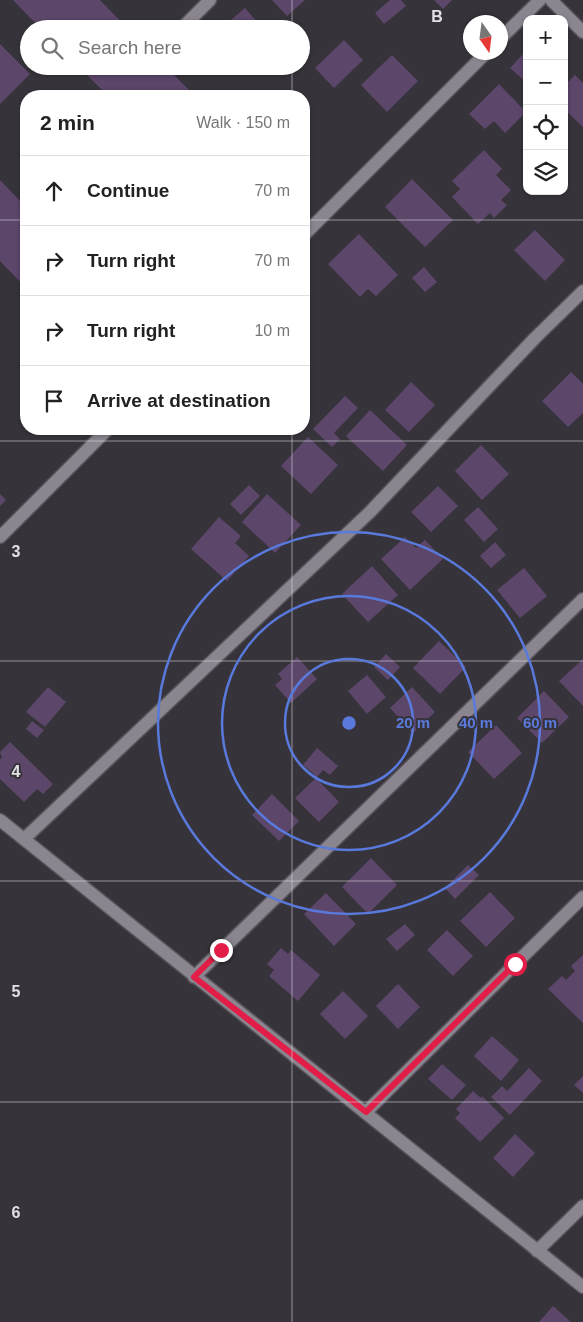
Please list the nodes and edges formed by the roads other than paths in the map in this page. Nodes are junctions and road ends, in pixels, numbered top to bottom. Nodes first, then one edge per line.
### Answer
1 (210, 0) edge
2 (540, 0) edge
3 (551, 0) edge
4 (190, 20) edge
5 (508, 31) edge
6 (583, 32) edge
7 (479, 60) edge
8 (310, 229) edge
9 (583, 291) edge
10 (102, 435) edge
11 (0, 536) edge
12 (583, 599) edge
13 (0, 820) edge
14 (24, 840) junction
15 (583, 897) edge
16 (194, 977) junction
17 (366, 1112) junction
18 (583, 1206) edge
19 (537, 1252) junction
20 (583, 1287) edge

1 - 4 street
2 - 5 street
3 - 6 street
7 - 8 street
9 - 14 street
10 - 11 street
12 - 16 street
13 - 14 street
14 - 16 street
15 - 17 street
16 - 17 street
17 - 19 street
18 - 19 street
19 - 20 street

